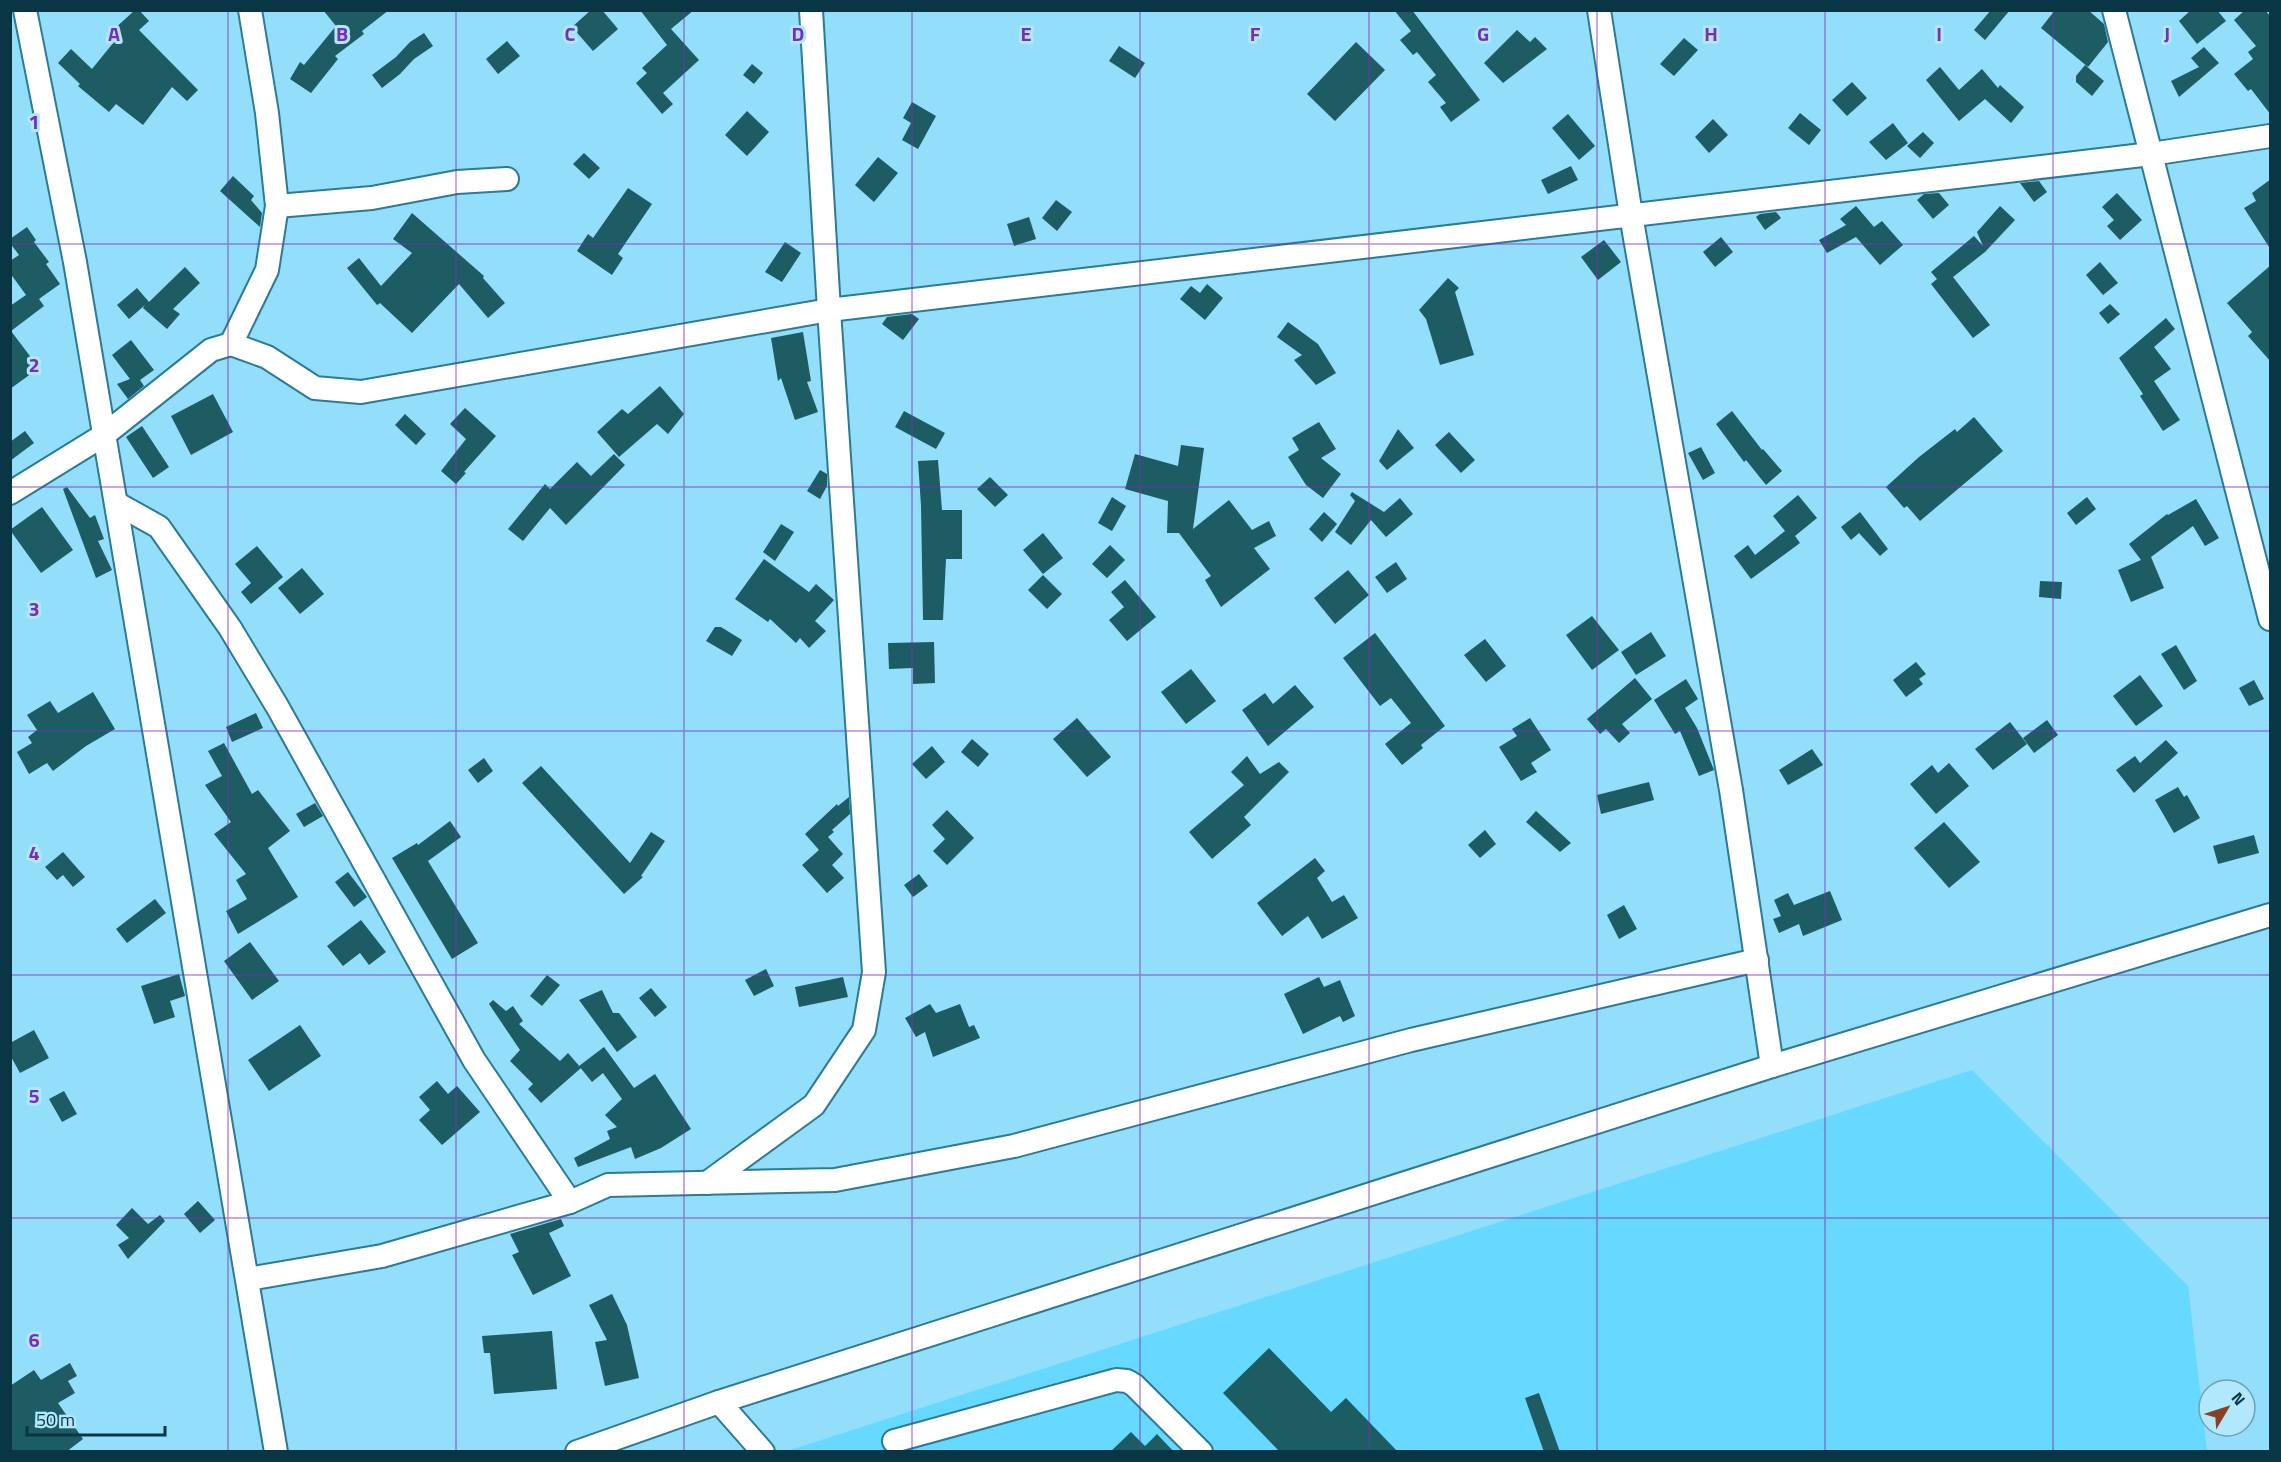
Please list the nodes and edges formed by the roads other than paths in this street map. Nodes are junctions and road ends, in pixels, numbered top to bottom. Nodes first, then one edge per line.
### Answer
1 (25, 10) edge
2 (250, 10) edge
3 (811, 10) edge
4 (1599, 10) edge
5 (2115, 10) edge
6 (2271, 136) edge
7 (2151, 154) junction
8 (507, 179) dead end
9 (277, 206) junction
10 (1631, 215) junction
11 (828, 310) junction
12 (231, 344) junction
13 (104, 435) junction
14 (10, 493) edge
15 (116, 503) junction
16 (2271, 619) edge
17 (2271, 915) edge
18 (1757, 960) junction
19 (1772, 1066) junction
20 (707, 1183) junction
21 (570, 1202) junction
22 (248, 1280) junction
23 (719, 1402) junction
24 (894, 1441) dead end
25 (276, 1452) edge
26 (577, 1452) edge
27 (763, 1452) edge
28 (1201, 1452) edge

1 - 13 street
2 - 9 street
3 - 11 street
4 - 10 street
5 - 7 street
6 - 7 street
7 - 10 street
7 - 16 street
8 - 9 street
9 - 12 street
10 - 11 street
10 - 18 street
11 - 12 street
11 - 20 street
12 - 13 street
13 - 14 street
13 - 15 street
15 - 21 street
15 - 22 street
17 - 19 street
18 - 19 street
18 - 20 street
19 - 23 street
20 - 21 street
21 - 22 street
22 - 25 street
23 - 26 street
23 - 27 street
24 - 28 street

